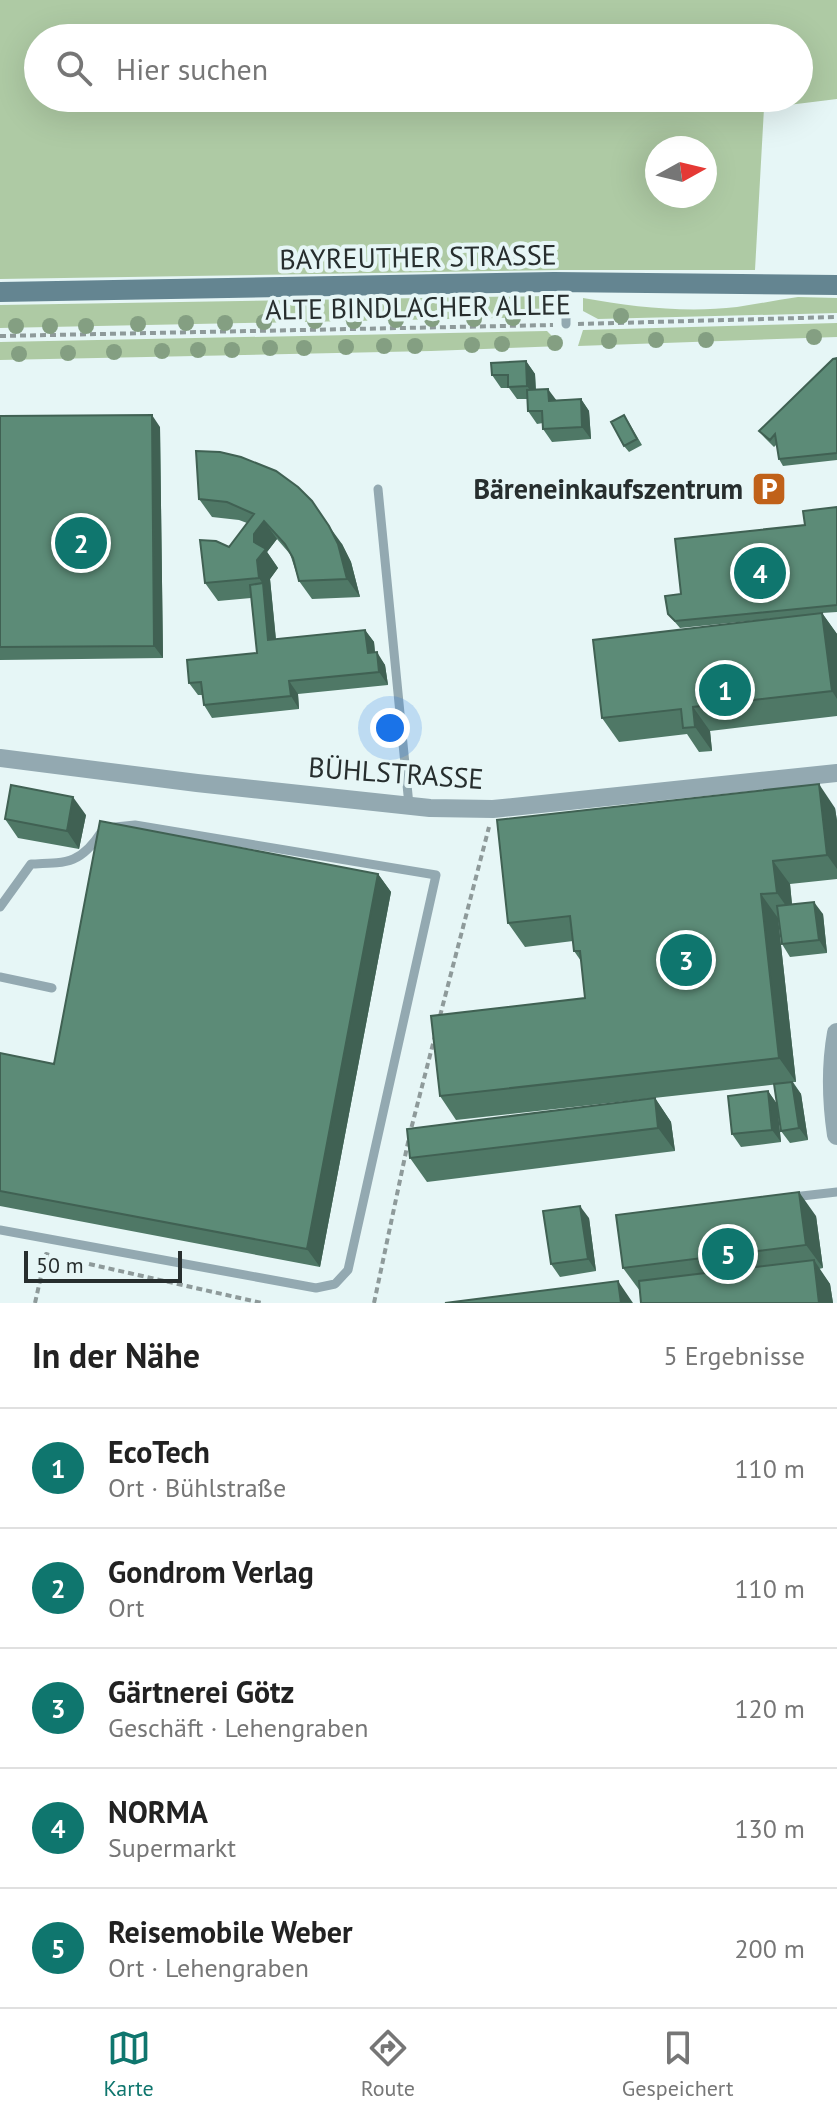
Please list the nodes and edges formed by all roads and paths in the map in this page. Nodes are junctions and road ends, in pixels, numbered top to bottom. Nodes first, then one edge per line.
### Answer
1 (566, 282) junction
2 (837, 285) edge
3 (0, 292) edge
4 (837, 317) edge
5 (566, 324) junction
6 (0, 336) edge
7 (378, 489) dead end
8 (0, 758) edge
9 (837, 773) edge
10 (409, 805) junction
11 (493, 809) junction
12 (0, 907) edge
13 (0, 977) edge
14 (52, 988) dead end
15 (836, 1044) edge
16 (837, 1135) edge
17 (837, 1192) edge
18 (783, 1199) edge
19 (0, 1230) edge
20 (61, 1257) dead end
21 (77, 1261) dead end
22 (35, 1303) edge
23 (262, 1303) edge
24 (374, 1303) edge

1 - 2 main road, BAYREUTHER STRASSE
1 - 3 main road, BAYREUTHER STRASSE
1 - 5 lane
4 - 5 path, ALTE BINDLACHER ALLEE
5 - 6 path, ALTE BINDLACHER ALLEE
7 - 10 lane
8 - 10 street, BÜHLSTRASSE
9 - 11 street, BÜHLSTRASSE
10 - 11 street, BÜHLSTRASSE
11 - 24 path
12 - 19 lane
13 - 14 lane
15 - 16 street
17 - 18 lane
20 - 22 path
21 - 23 path

